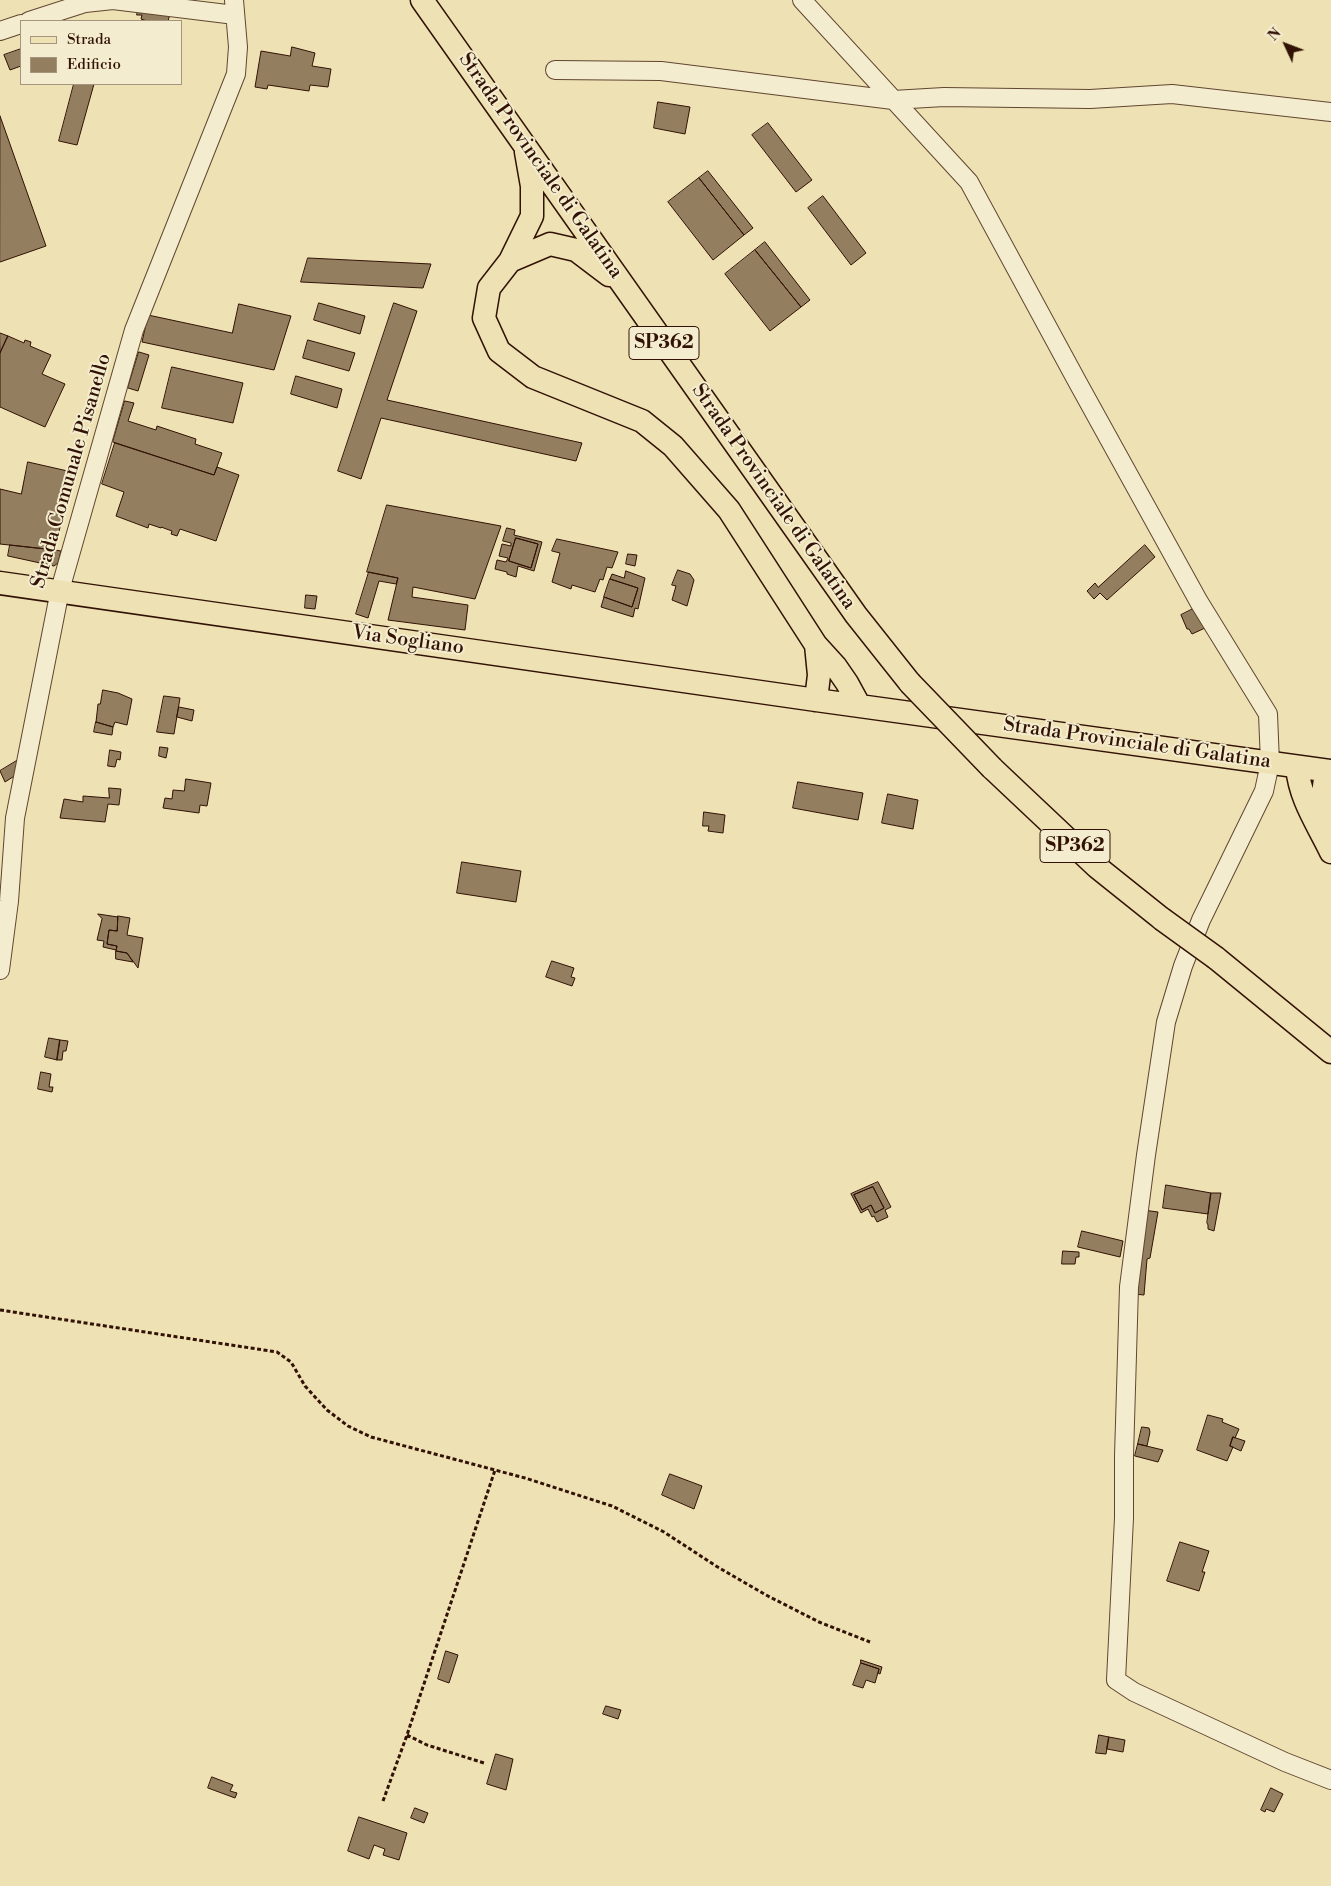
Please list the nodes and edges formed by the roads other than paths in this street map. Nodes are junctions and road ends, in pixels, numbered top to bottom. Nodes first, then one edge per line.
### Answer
1 (422, 0) edge
2 (802, 0) edge
3 (235, 8) edge
4 (31, 20) edge
5 (20, 24) edge
6 (0, 31) edge
7 (555, 70) dead end
8 (893, 100) junction
9 (1331, 112) edge
10 (524, 144) junction
11 (510, 261) junction
12 (626, 289) junction
13 (0, 583) edge
14 (60, 590) junction
15 (816, 645) junction
16 (816, 700) junction
17 (859, 706) junction
18 (1270, 763) junction
19 (1298, 767) junction
20 (1329, 771) edge
21 (1320, 830) junction
22 (1331, 852) edge
23 (0, 970) edge
24 (1331, 1052) edge
25 (1331, 1780) edge

1 - 10 main road, Strada Provinciale di Galatina / SP362
2 - 8 street
3 - 4 street
3 - 14 street, Strada Comunale Pisanello
5 - 6 street
7 - 8 street
8 - 9 street
8 - 18 street
10 - 11 main road
10 - 12 main road, Strada Provinciale di Galatina / SP362
11 - 12 main road
11 - 15 main road
12 - 24 main road, Strada Provinciale di Galatina / SP362, bridge
13 - 14 main road, Via Sogliano
14 - 16 main road, Via Sogliano
14 - 23 street, Strada Comunale Pisanello
15 - 16 main road
15 - 17 main road
16 - 17 main road, Strada Provinciale di Galatina
17 - 18 main road, Strada Provinciale di Galatina
18 - 19 main road, Strada Provinciale di Galatina
18 - 25 street
19 - 20 main road, Strada Provinciale di Galatina
19 - 21 main road
20 - 21 main road
21 - 22 main road

